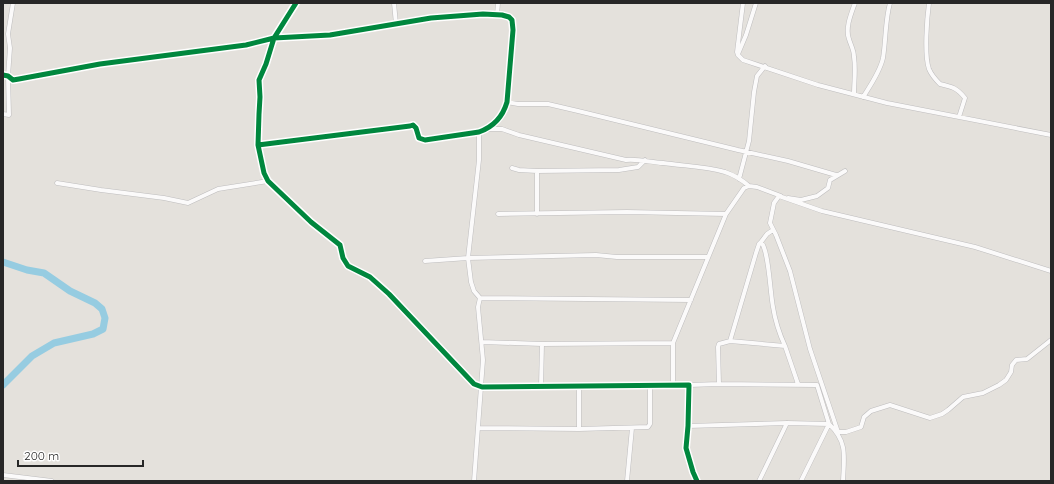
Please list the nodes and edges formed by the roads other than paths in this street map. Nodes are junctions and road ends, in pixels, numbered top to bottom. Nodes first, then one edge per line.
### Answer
1 (13, 3) edge
2 (296, 3) edge
3 (394, 3) edge
4 (498, 3) edge
5 (743, 3) edge
6 (756, 3) edge
7 (855, 3) edge
8 (890, 3) edge
9 (929, 3) edge
10 (497, 15) junction
11 (396, 24) junction
12 (3, 33) edge
13 (8, 34) junction
14 (274, 38) junction
15 (738, 55) junction
16 (765, 66) junction
17 (5, 76) edge
18 (854, 94) junction
19 (863, 97) junction
20 (507, 102) junction
21 (3, 114) edge
22 (959, 117) junction
23 (487, 129) junction
24 (479, 132) junction
25 (1051, 135) edge
26 (258, 145) junction
27 (746, 152) junction
28 (645, 160) junction
29 (512, 168) dead end
30 (845, 170) dead end
31 (538, 171) junction
32 (836, 175) junction
33 (739, 178) junction
34 (268, 180) junction
35 (57, 183) dead end
36 (750, 186) junction
37 (779, 196) junction
38 (498, 214) dead end
39 (537, 214) junction
40 (726, 214) junction
41 (773, 230) junction
42 (761, 242) junction
43 (708, 257) junction
44 (468, 258) junction
45 (425, 261) dead end
46 (1051, 271) edge
47 (480, 298) junction
48 (691, 300) junction
49 (1051, 340) edge
50 (730, 341) junction
51 (482, 342) junction
52 (673, 343) junction
53 (542, 344) junction
54 (785, 346) junction
55 (719, 384) junction
56 (798, 384) junction
57 (689, 385) junction
58 (540, 386) junction
59 (579, 386) junction
60 (650, 386) junction
61 (673, 386) junction
62 (482, 387) junction
63 (787, 423) junction
64 (829, 424) junction
65 (688, 426) junction
66 (479, 428) junction
67 (632, 428) junction
68 (579, 429) junction
69 (838, 432) junction
70 (3, 476) edge
71 (51, 481) edge
72 (474, 481) edge
73 (627, 481) edge
74 (697, 481) edge
75 (759, 481) edge
76 (801, 481) edge
77 (843, 481) edge

1 - 13 street
2 - 14 street
3 - 11 street
4 - 10 street
5 - 15 street
6 - 15 street
7 - 18 street
8 - 19 street
9 - 22 street
10 - 11 street
10 - 20 street
11 - 14 street
12 - 13 street
13 - 17 street
14 - 17 street
14 - 26 street
15 - 16 street
16 - 18 street
16 - 27 street
17 - 21 street
18 - 19 street
19 - 22 street
20 - 23 street
20 - 27 street
22 - 25 street
23 - 24 street
23 - 28 street
24 - 26 street
24 - 44 street
26 - 34 street
27 - 32 street
27 - 33 street
28 - 31 street
28 - 33 street
29 - 31 street
30 - 32 street
31 - 39 street
32 - 37 street
33 - 36 street
34 - 35 street
34 - 62 street
36 - 37 street
36 - 40 street
37 - 41 street
37 - 46 street
38 - 39 street
39 - 40 street
40 - 43 street
41 - 42 street
41 - 69 street
42 - 50 street
42 - 54 street
43 - 44 street
43 - 48 street
44 - 45 street
44 - 47 street
47 - 48 street
47 - 51 street
48 - 52 street
49 - 69 street
50 - 54 street
50 - 55 street
51 - 53 street
51 - 62 street
52 - 53 street
52 - 61 street
53 - 58 street
54 - 56 street
55 - 56 street
55 - 57 street
56 - 64 street
57 - 61 street
57 - 65 street
58 - 59 street
58 - 62 street
59 - 60 street
59 - 68 street
60 - 61 street
60 - 67 street
62 - 66 street
63 - 64 street
63 - 65 street
63 - 75 street
64 - 69 street
64 - 76 street
65 - 74 street
66 - 68 street
66 - 72 street
67 - 68 street
67 - 73 street
69 - 77 street
70 - 71 street

